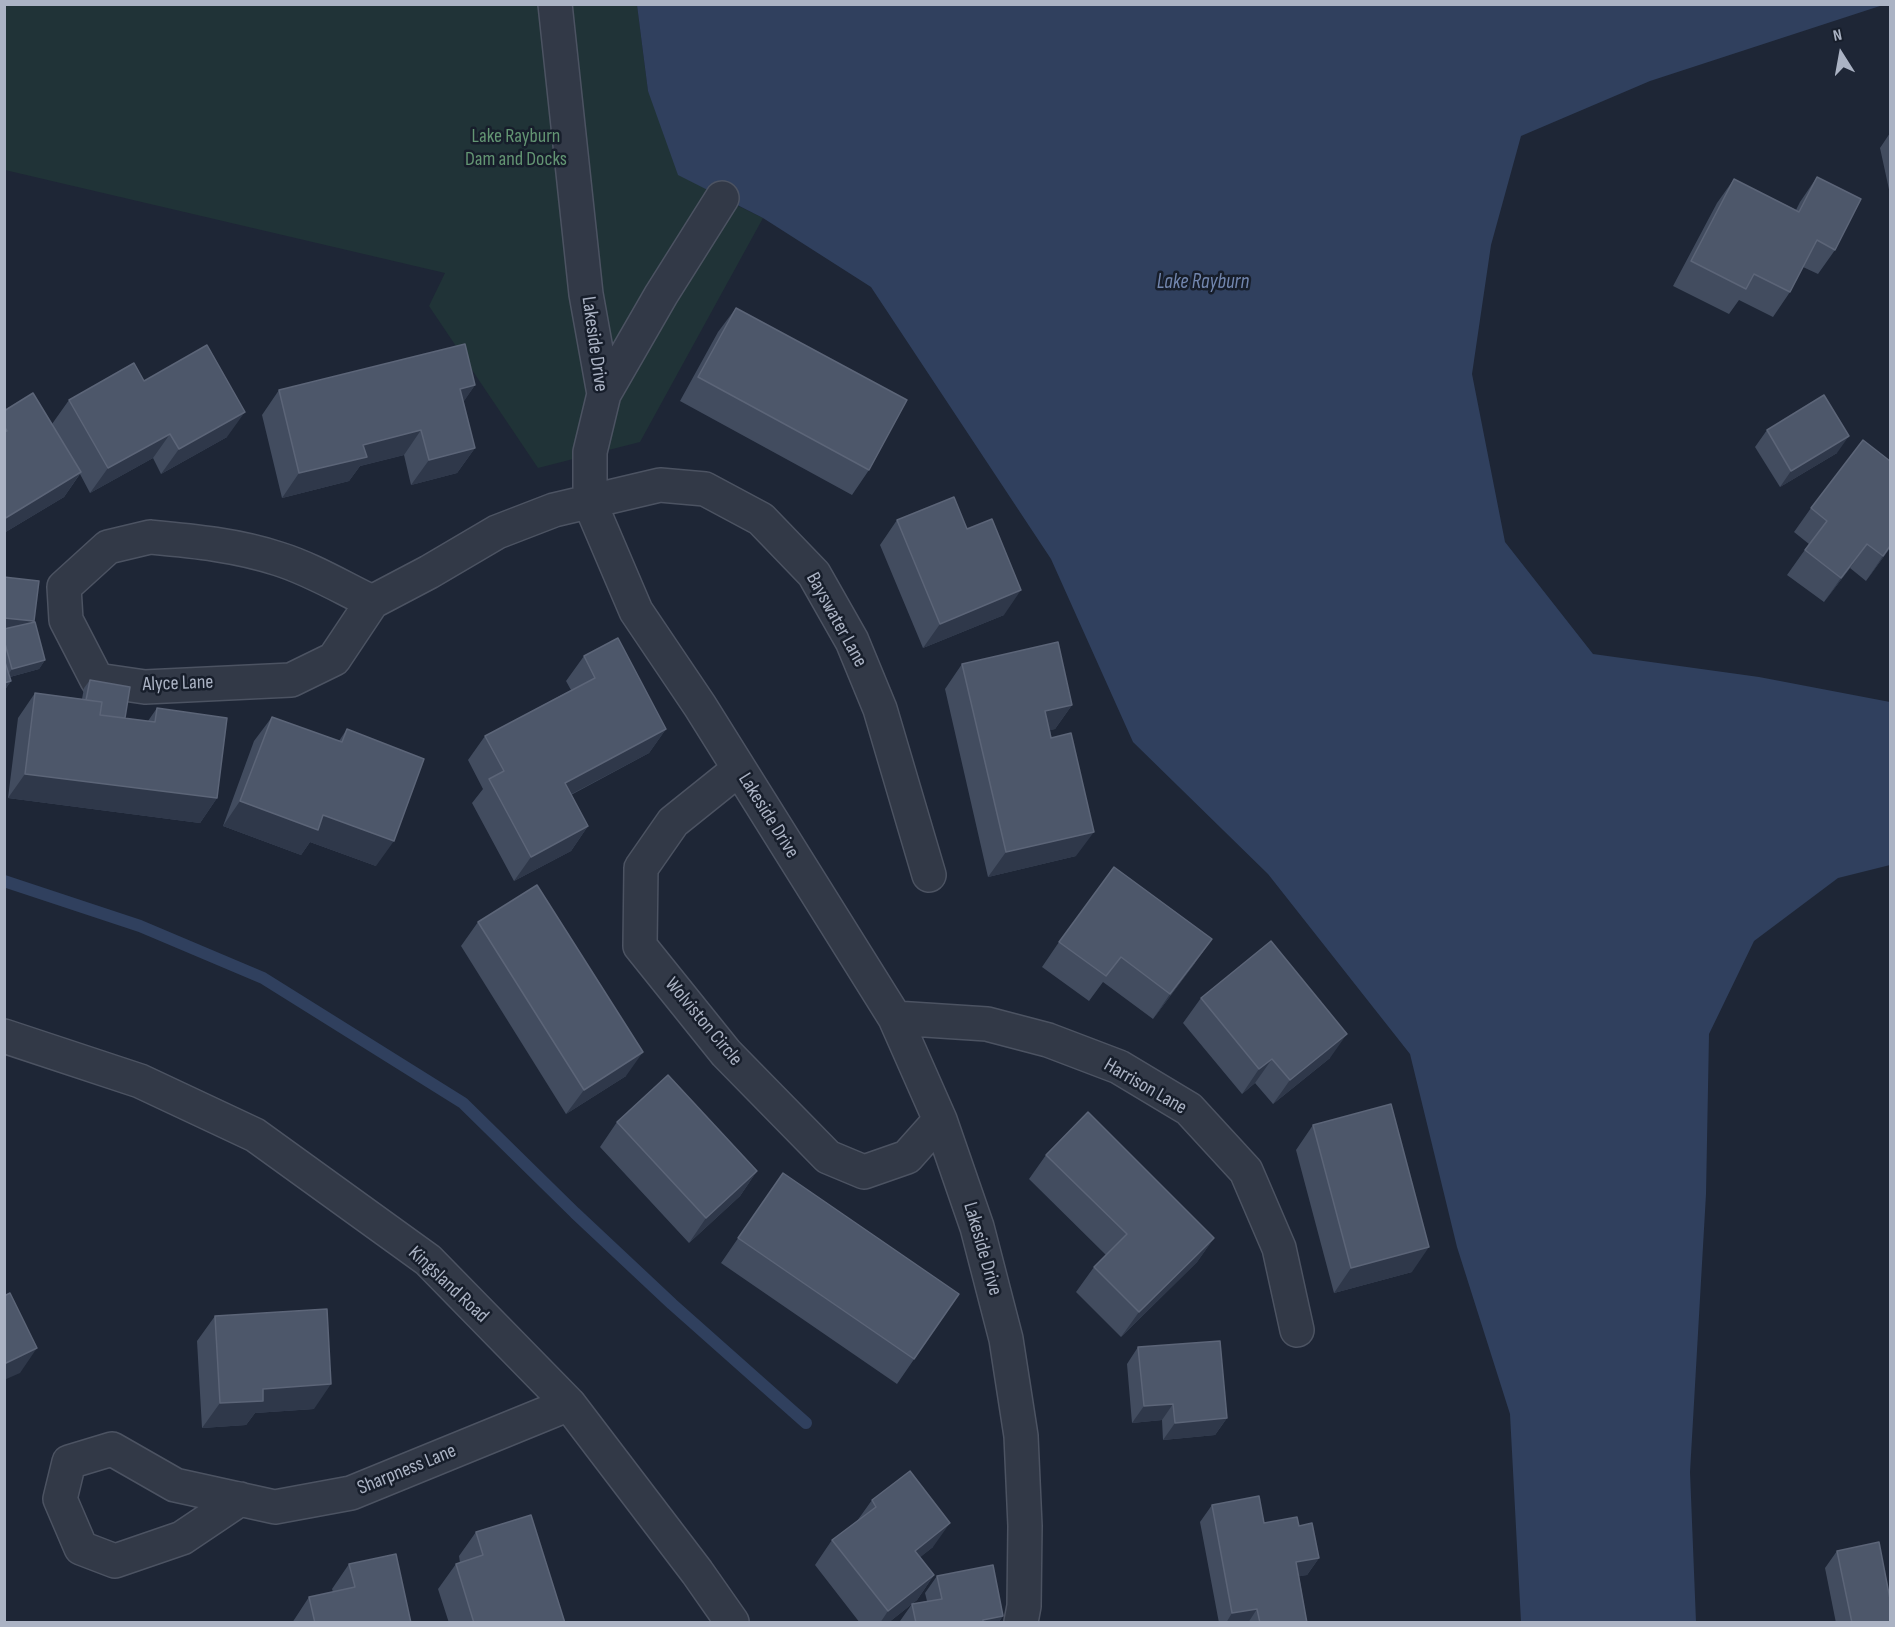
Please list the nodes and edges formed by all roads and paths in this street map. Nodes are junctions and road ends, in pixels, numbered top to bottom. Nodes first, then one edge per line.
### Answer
1 (555, 4) edge
2 (722, 198) dead end
3 (604, 394) junction
4 (590, 502) junction
5 (372, 602) junction
6 (739, 770) junction
7 (929, 875) dead end
8 (895, 1018) junction
9 (4, 1036) edge
10 (940, 1120) junction
11 (1297, 1330) dead end
12 (569, 1404) junction
13 (240, 1499) junction
14 (732, 1623) edge
15 (1021, 1623) edge

1 - 3 street, Lakeside Drive
2 - 3 street
3 - 4 street, Lakeside Drive
4 - 5 street, Alyce Lane
4 - 6 street, Lakeside Drive
4 - 7 street, Bayswater Lane
5 - 5 street, Alyce Lane
6 - 8 street, Lakeside Drive
6 - 10 street, Wolviston Circle
8 - 10 street, Lakeside Drive
8 - 11 street, Harrison Lane
9 - 12 street, Kingsland Road
10 - 15 street, Lakeside Drive
12 - 13 street, Sharpness Lane
12 - 14 street, Kingsland Road
13 - 13 street, Sharpness Lane

